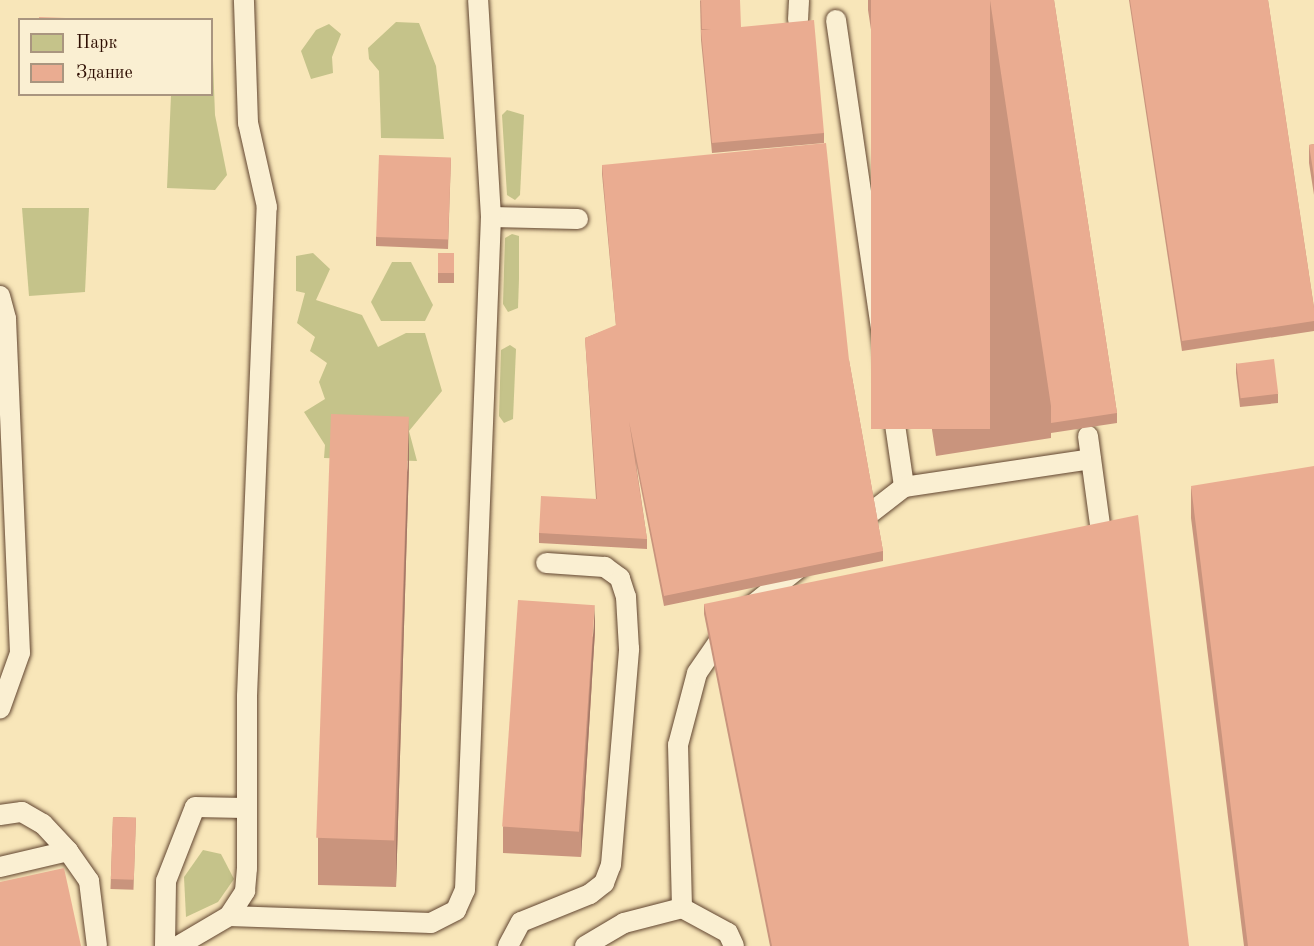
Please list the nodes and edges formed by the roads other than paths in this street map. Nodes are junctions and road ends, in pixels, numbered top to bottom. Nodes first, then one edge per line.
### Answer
1 (244, 0) edge
2 (478, 0) edge
3 (799, 0) edge
4 (798, 20) edge
5 (836, 21) dead end
6 (490, 217) junction
7 (578, 219) dead end
8 (0, 296) edge
9 (1088, 436) dead end
10 (1091, 459) junction
11 (904, 488) junction
12 (1101, 525) edge
13 (839, 537) edge
14 (820, 551) edge
15 (546, 563) dead end
16 (0, 709) edge
17 (244, 808) junction
18 (0, 815) edge
19 (68, 851) junction
20 (0, 867) edge
21 (682, 908) junction
22 (229, 916) junction
23 (97, 946) edge
24 (165, 946) edge
25 (178, 946) edge
26 (508, 946) edge
27 (585, 946) edge
28 (734, 946) edge

1 - 17 lane
2 - 6 lane
3 - 4 lane
5 - 11 lane
6 - 7 lane
6 - 22 lane
8 - 16 lane
9 - 10 lane
10 - 11 lane
10 - 12 lane
11 - 13 lane
14 - 21 lane
15 - 26 lane
17 - 22 lane
17 - 24 lane
18 - 19 lane
19 - 20 lane
19 - 23 lane
21 - 27 lane
21 - 28 lane
22 - 25 lane

